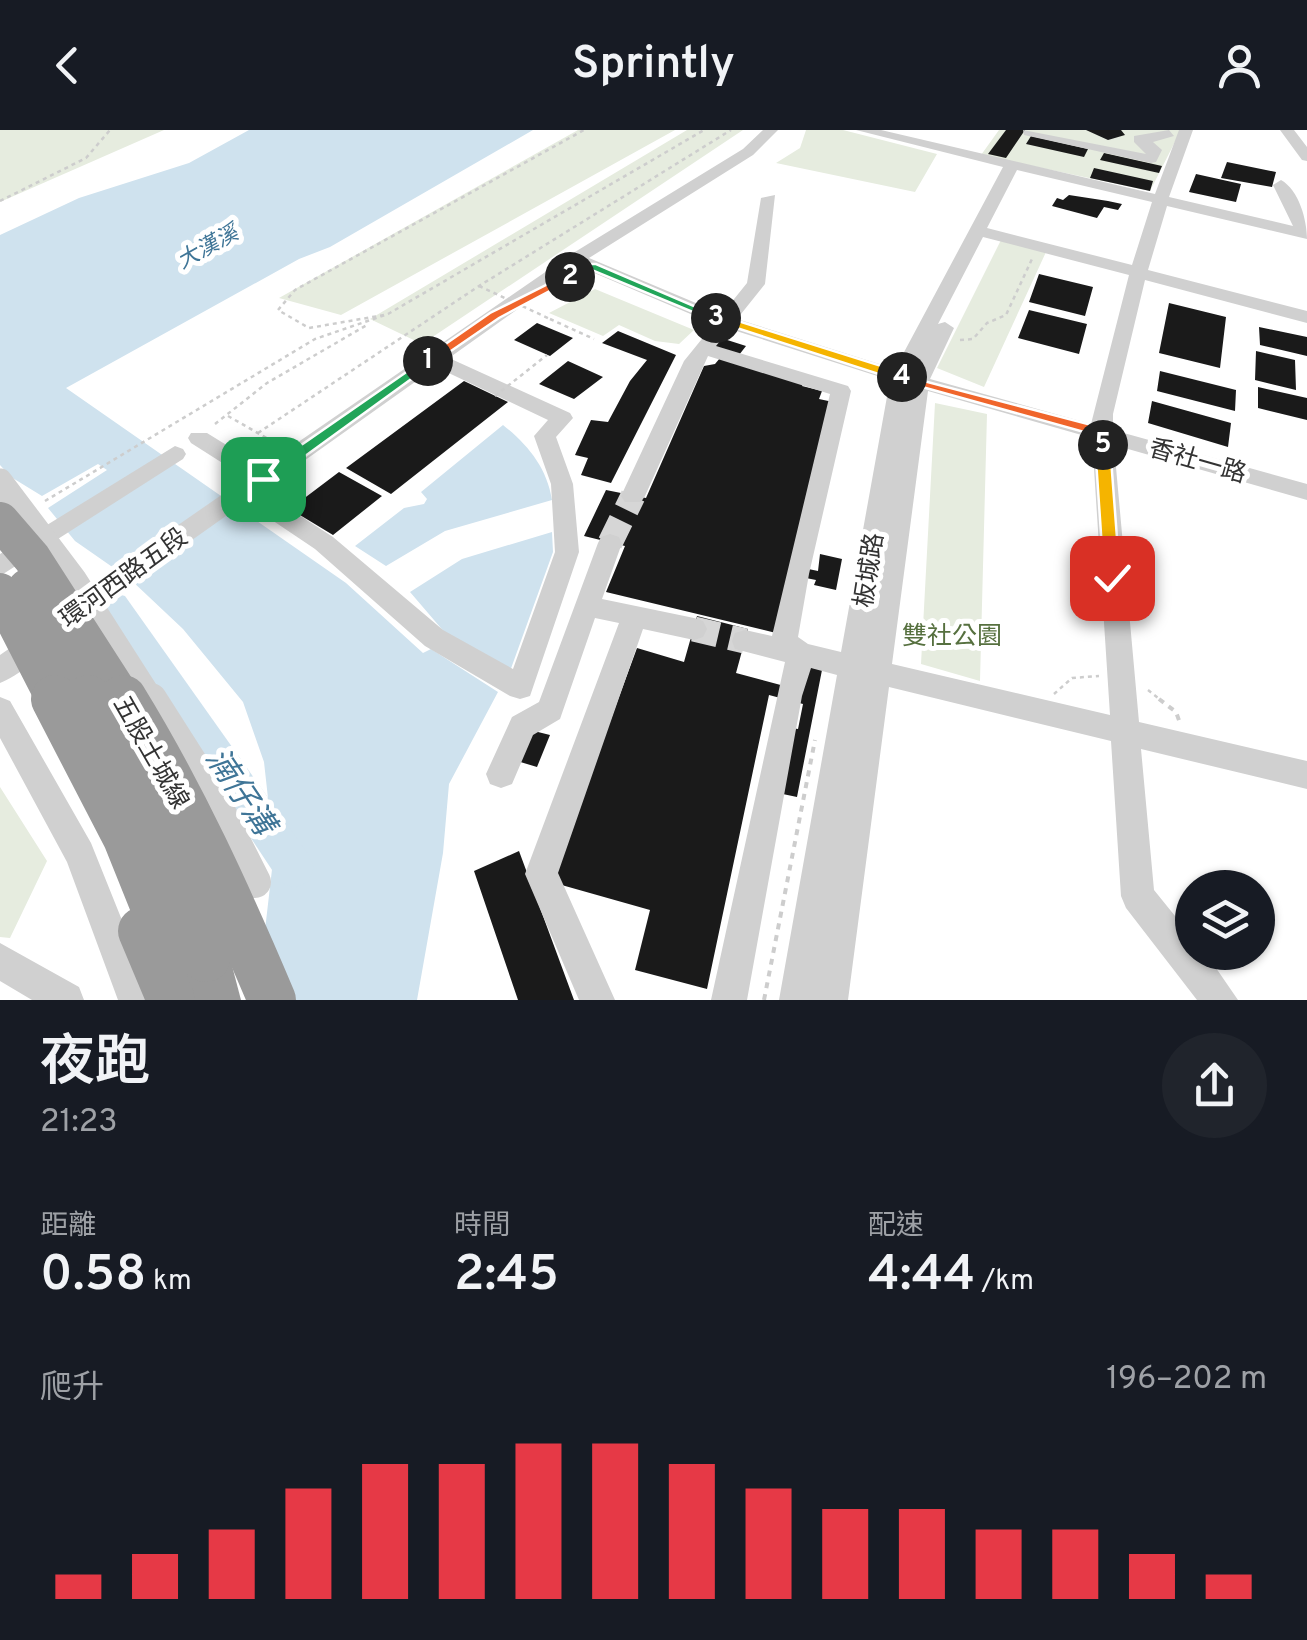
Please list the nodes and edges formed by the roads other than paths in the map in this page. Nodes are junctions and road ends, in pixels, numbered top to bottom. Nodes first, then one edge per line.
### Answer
1 (771, 130) edge
2 (790, 130) edge
3 (863, 130) edge
4 (1162, 130) edge
5 (1186, 130) edge
6 (1287, 130) edge
7 (1029, 132) edge
8 (1305, 151) edge
9 (1020, 167) junction
10 (1307, 190) edge
11 (769, 198) dead end
12 (1158, 199) junction
13 (984, 232) junction
14 (1306, 235) edge
15 (584, 263) junction
16 (1137, 272) junction
17 (1307, 316) edge
18 (726, 322) junction
19 (705, 348) junction
20 (433, 358) junction
21 (910, 378) junction
22 (1102, 432) junction
23 (199, 438) road end
24 (175, 454) dead end
25 (0, 480) edge
26 (252, 486) junction
27 (1307, 492) edge
28 (633, 496) tunnel mouth
29 (18, 514) edge
30 (0, 539) edge
31 (610, 543) tunnel mouth
32 (0, 566) edge
33 (0, 592) edge
34 (586, 606) junction
35 (636, 615) junction
36 (694, 628) tunnel mouth
37 (744, 641) tunnel mouth
38 (0, 642) edge
39 (801, 656) junction
40 (0, 671) edge
41 (864, 671) junction
42 (0, 710) edge
43 (1124, 732) junction
44 (502, 774) dead end
45 (1307, 776) edge
46 (0, 961) edge
47 (189, 983) edge
48 (66, 1000) edge
49 (136, 1000) edge
50 (258, 1000) edge
51 (272, 1000) edge
52 (597, 1000) edge
53 (729, 1000) edge
54 (797, 1000) edge
55 (830, 1000) edge
56 (1220, 1000) edge

1 - 15 street, 環河西路五段
2 - 15 street, 環河西路五段
3 - 9 street
4 - 7 street
5 - 12 street
6 - 8 street
9 - 12 street
9 - 13 street, 板城路
10 - 14 street
11 - 18 street
12 - 14 street
12 - 16 street
13 - 16 street
13 - 21 street, 板城路
15 - 18 street, 香社一路
15 - 20 street, 環河西路五段
16 - 17 street
16 - 22 street
18 - 19 street
18 - 21 street, 香社一路
19 - 28 street
19 - 39 street
20 - 26 street, 環河西路五段
20 - 26 street
21 - 22 street, 香社一路
21 - 41 street, 板城路
22 - 27 street, 香社一路
22 - 43 street
23 - 26 street
24 - 32 street
25 - 50 street, bridge
26 - 40 street, 環河西路五段
29 - 51 highway, 五股土城線, bridge
30 - 47 highway, bridge
31 - 34 street
33 - 47 highway, bridge
34 - 35 street
34 - 44 street
35 - 36 street
35 - 52 street
37 - 39 street
38 - 47 highway, bridge
39 - 41 street
39 - 53 street
41 - 43 street
41 - 54 street, 板城路
41 - 55 street, 板城路
42 - 49 street
43 - 45 street
43 - 56 street
46 - 48 street

